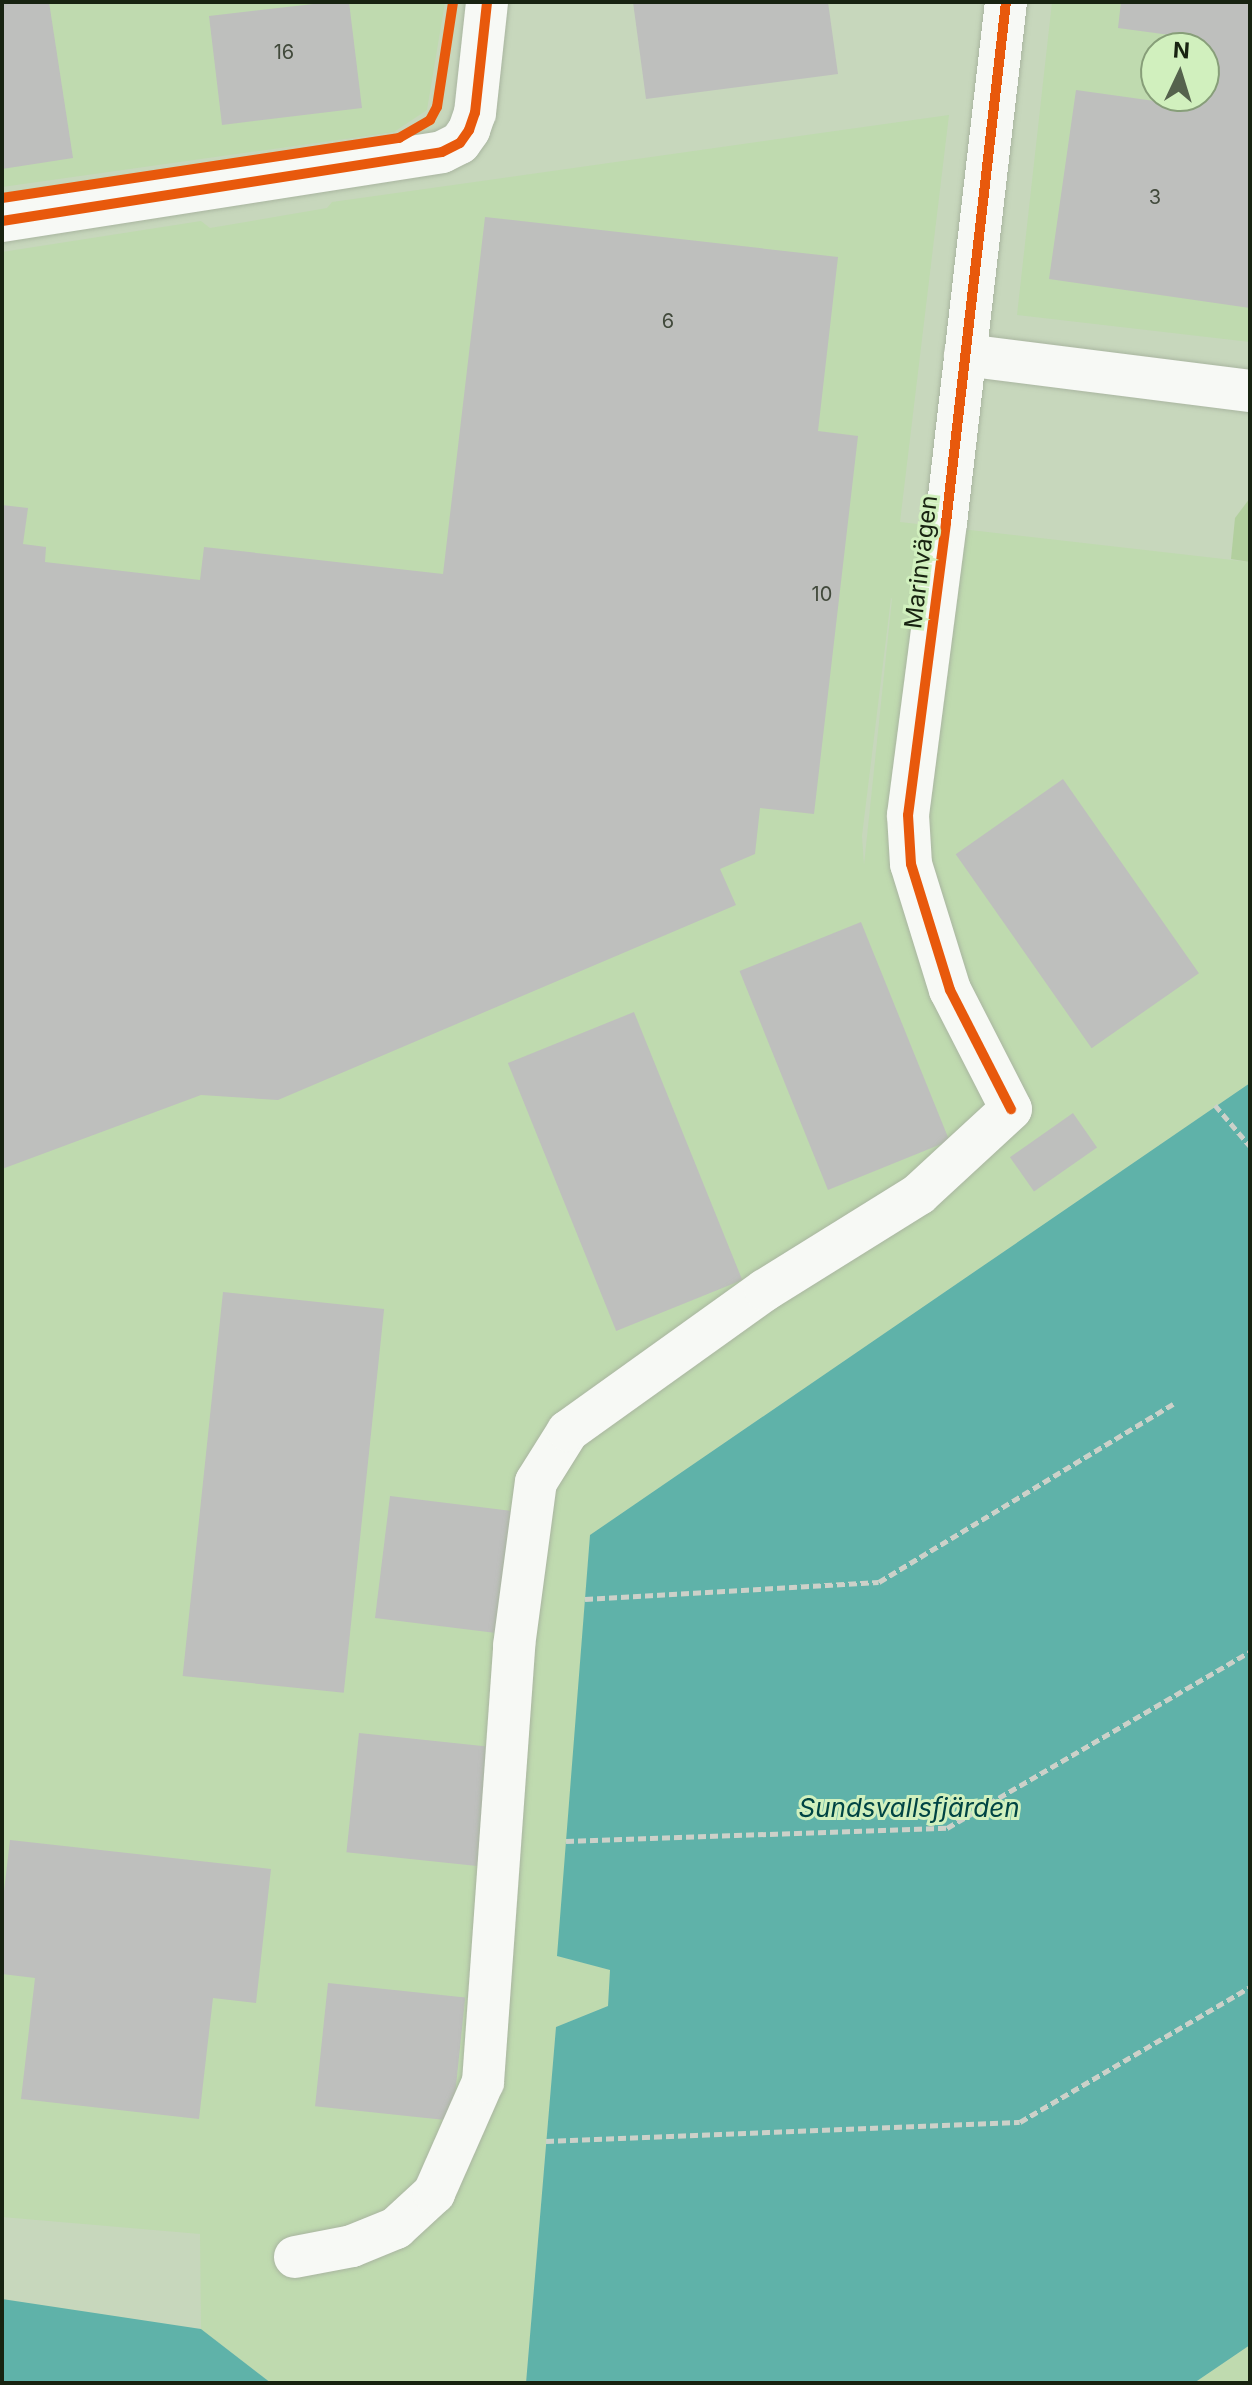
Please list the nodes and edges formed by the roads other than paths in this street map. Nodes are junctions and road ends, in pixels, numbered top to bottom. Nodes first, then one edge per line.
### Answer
1 (487, 2) edge
2 (1006, 2) edge
3 (2, 221) edge
4 (965, 355) junction
5 (1250, 391) edge
6 (295, 2257) dead end

1 - 3 street
2 - 4 street, Marinvägen
4 - 5 street
4 - 6 street, Marinvägen

